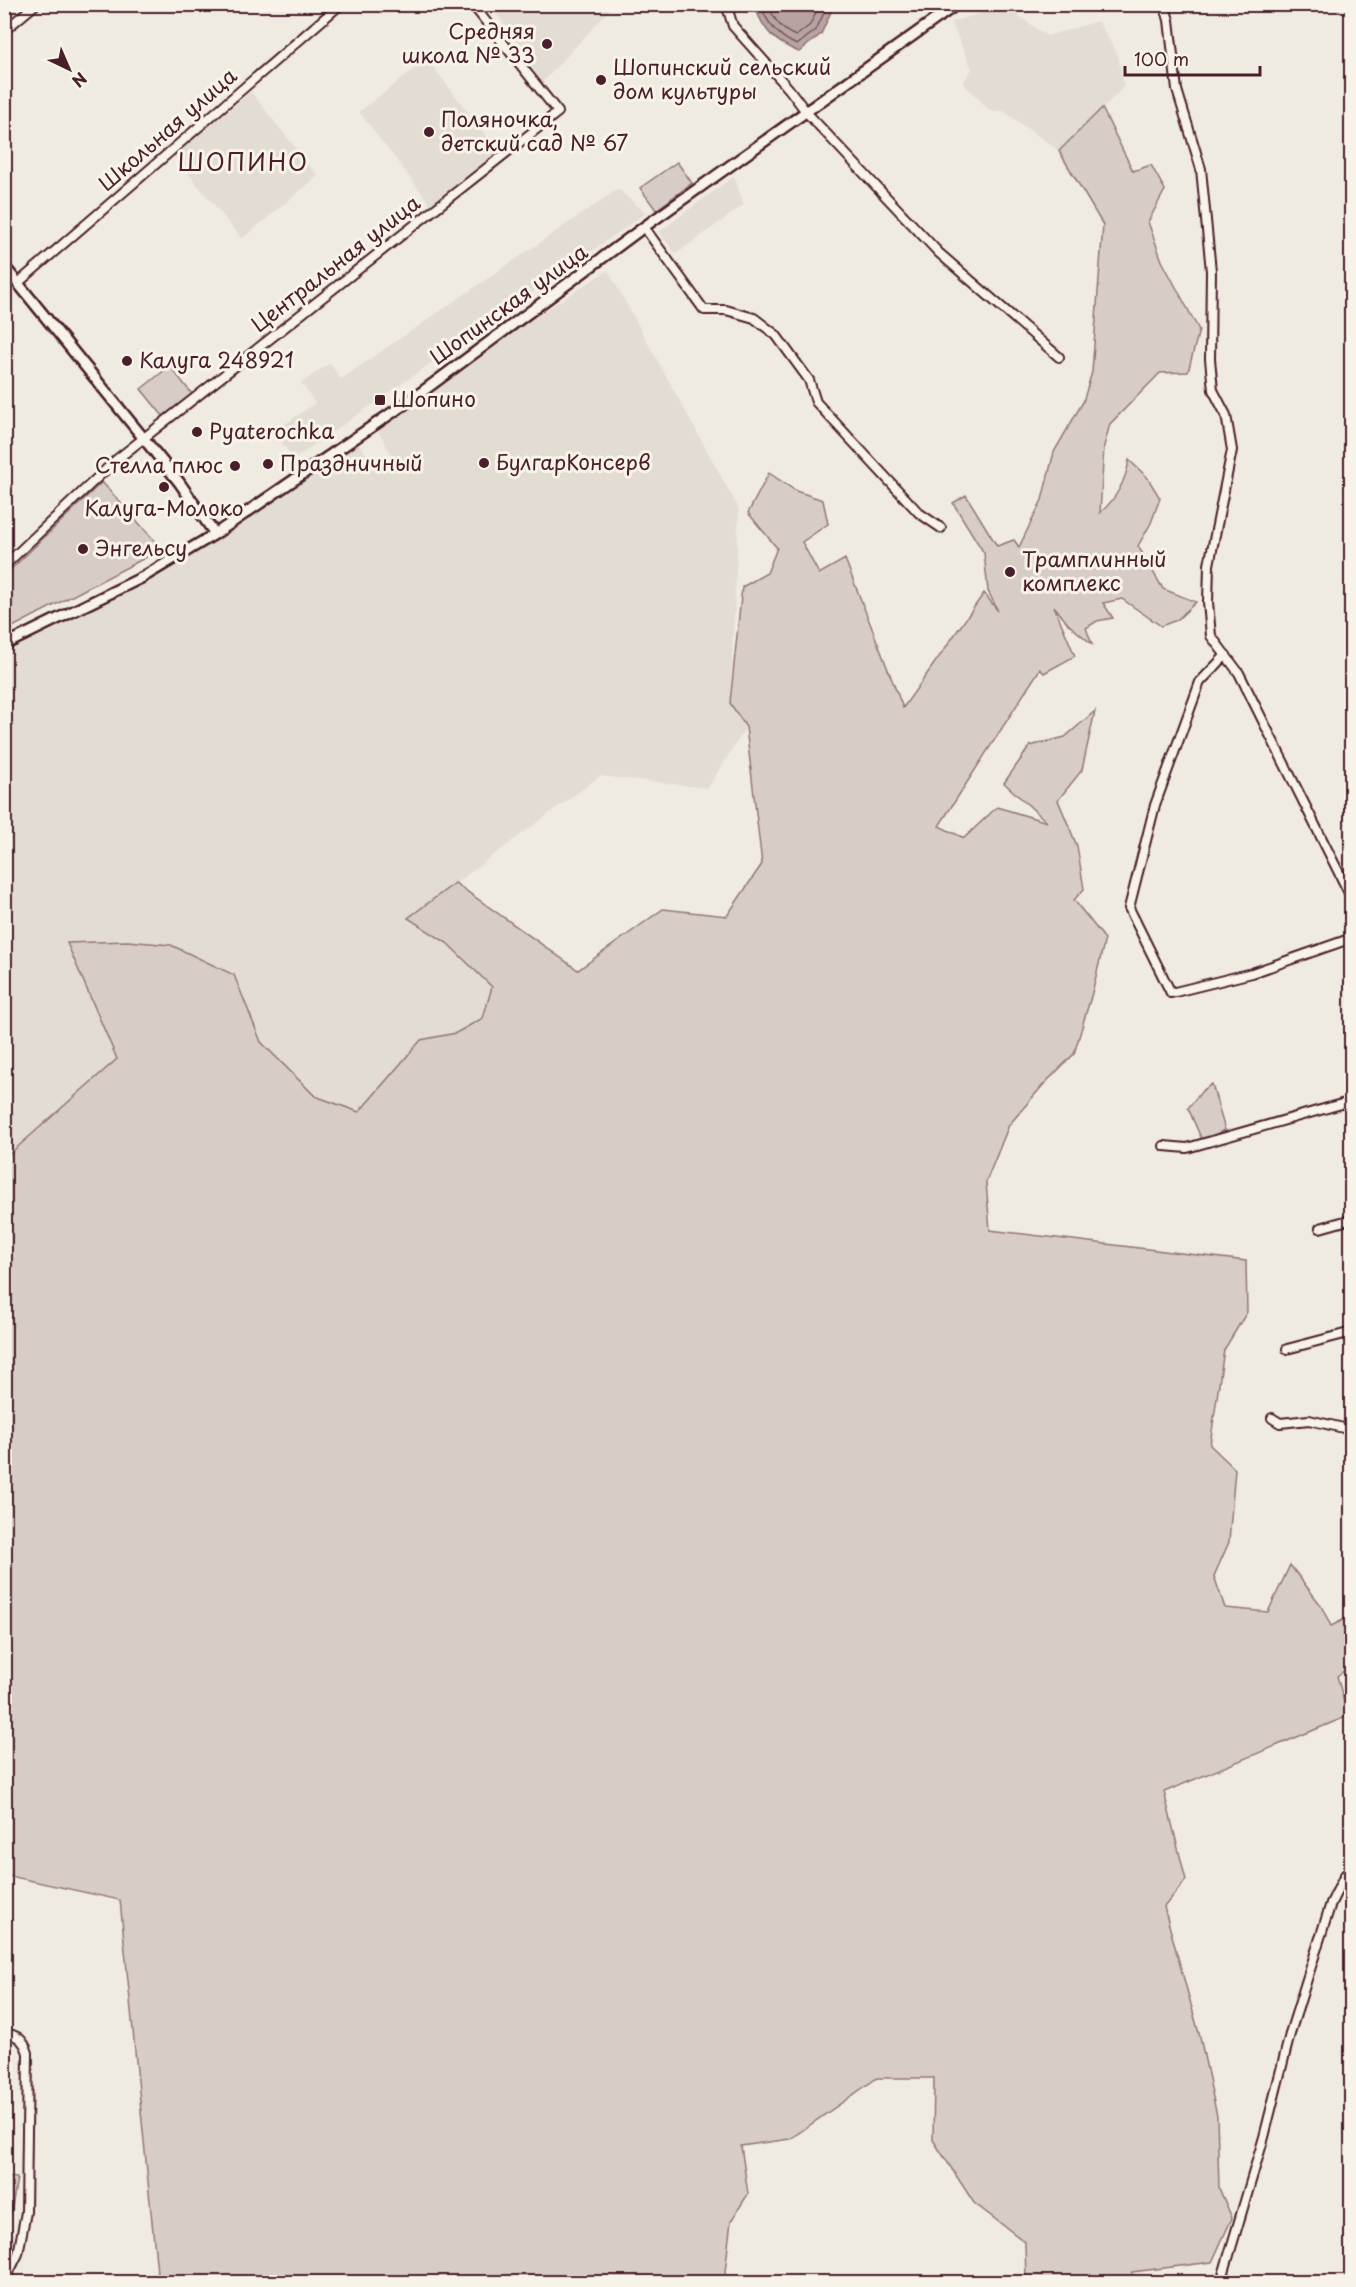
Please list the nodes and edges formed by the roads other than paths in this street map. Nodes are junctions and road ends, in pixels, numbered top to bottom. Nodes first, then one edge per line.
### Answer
1 (36, 4) edge
2 (341, 4) edge
3 (472, 4) edge
4 (726, 4) edge
5 (957, 4) edge
6 (1164, 4) edge
7 (4, 30) edge
8 (807, 113) junction
9 (644, 227) junction
10 (4, 266) edge
11 (18, 283) junction
12 (1059, 357) dead end
13 (144, 438) junction
14 (941, 528) dead end
15 (215, 534) junction
16 (4, 566) edge
17 (4, 645) edge
18 (1226, 655) junction
19 (1352, 899) edge
20 (1352, 938) edge
21 (1352, 1101) edge
22 (1164, 1146) dead end
23 (1352, 1219) edge
24 (1320, 1228) dead end
25 (1352, 1332) edge
26 (1287, 1349) dead end
27 (1272, 1418) dead end
28 (1352, 1430) edge
29 (1352, 1870) edge
30 (4, 2033) edge
31 (4, 2282) edge
32 (1221, 2283) edge

1 - 7 street
2 - 11 street, Школьная улица
3 - 13 street, Центральная улица
4 - 8 street
5 - 8 street, Шопинская улица
6 - 18 street
8 - 9 street, Шопинская улица
8 - 12 street
9 - 14 street
9 - 15 street, Шопинская улица
10 - 11 street
11 - 13 street
13 - 15 street
13 - 16 street, Центральная улица
15 - 17 street, Шопинская улица
18 - 19 street
18 - 20 street
21 - 22 street
23 - 24 street
25 - 26 street
27 - 28 street
29 - 32 street
30 - 31 street

